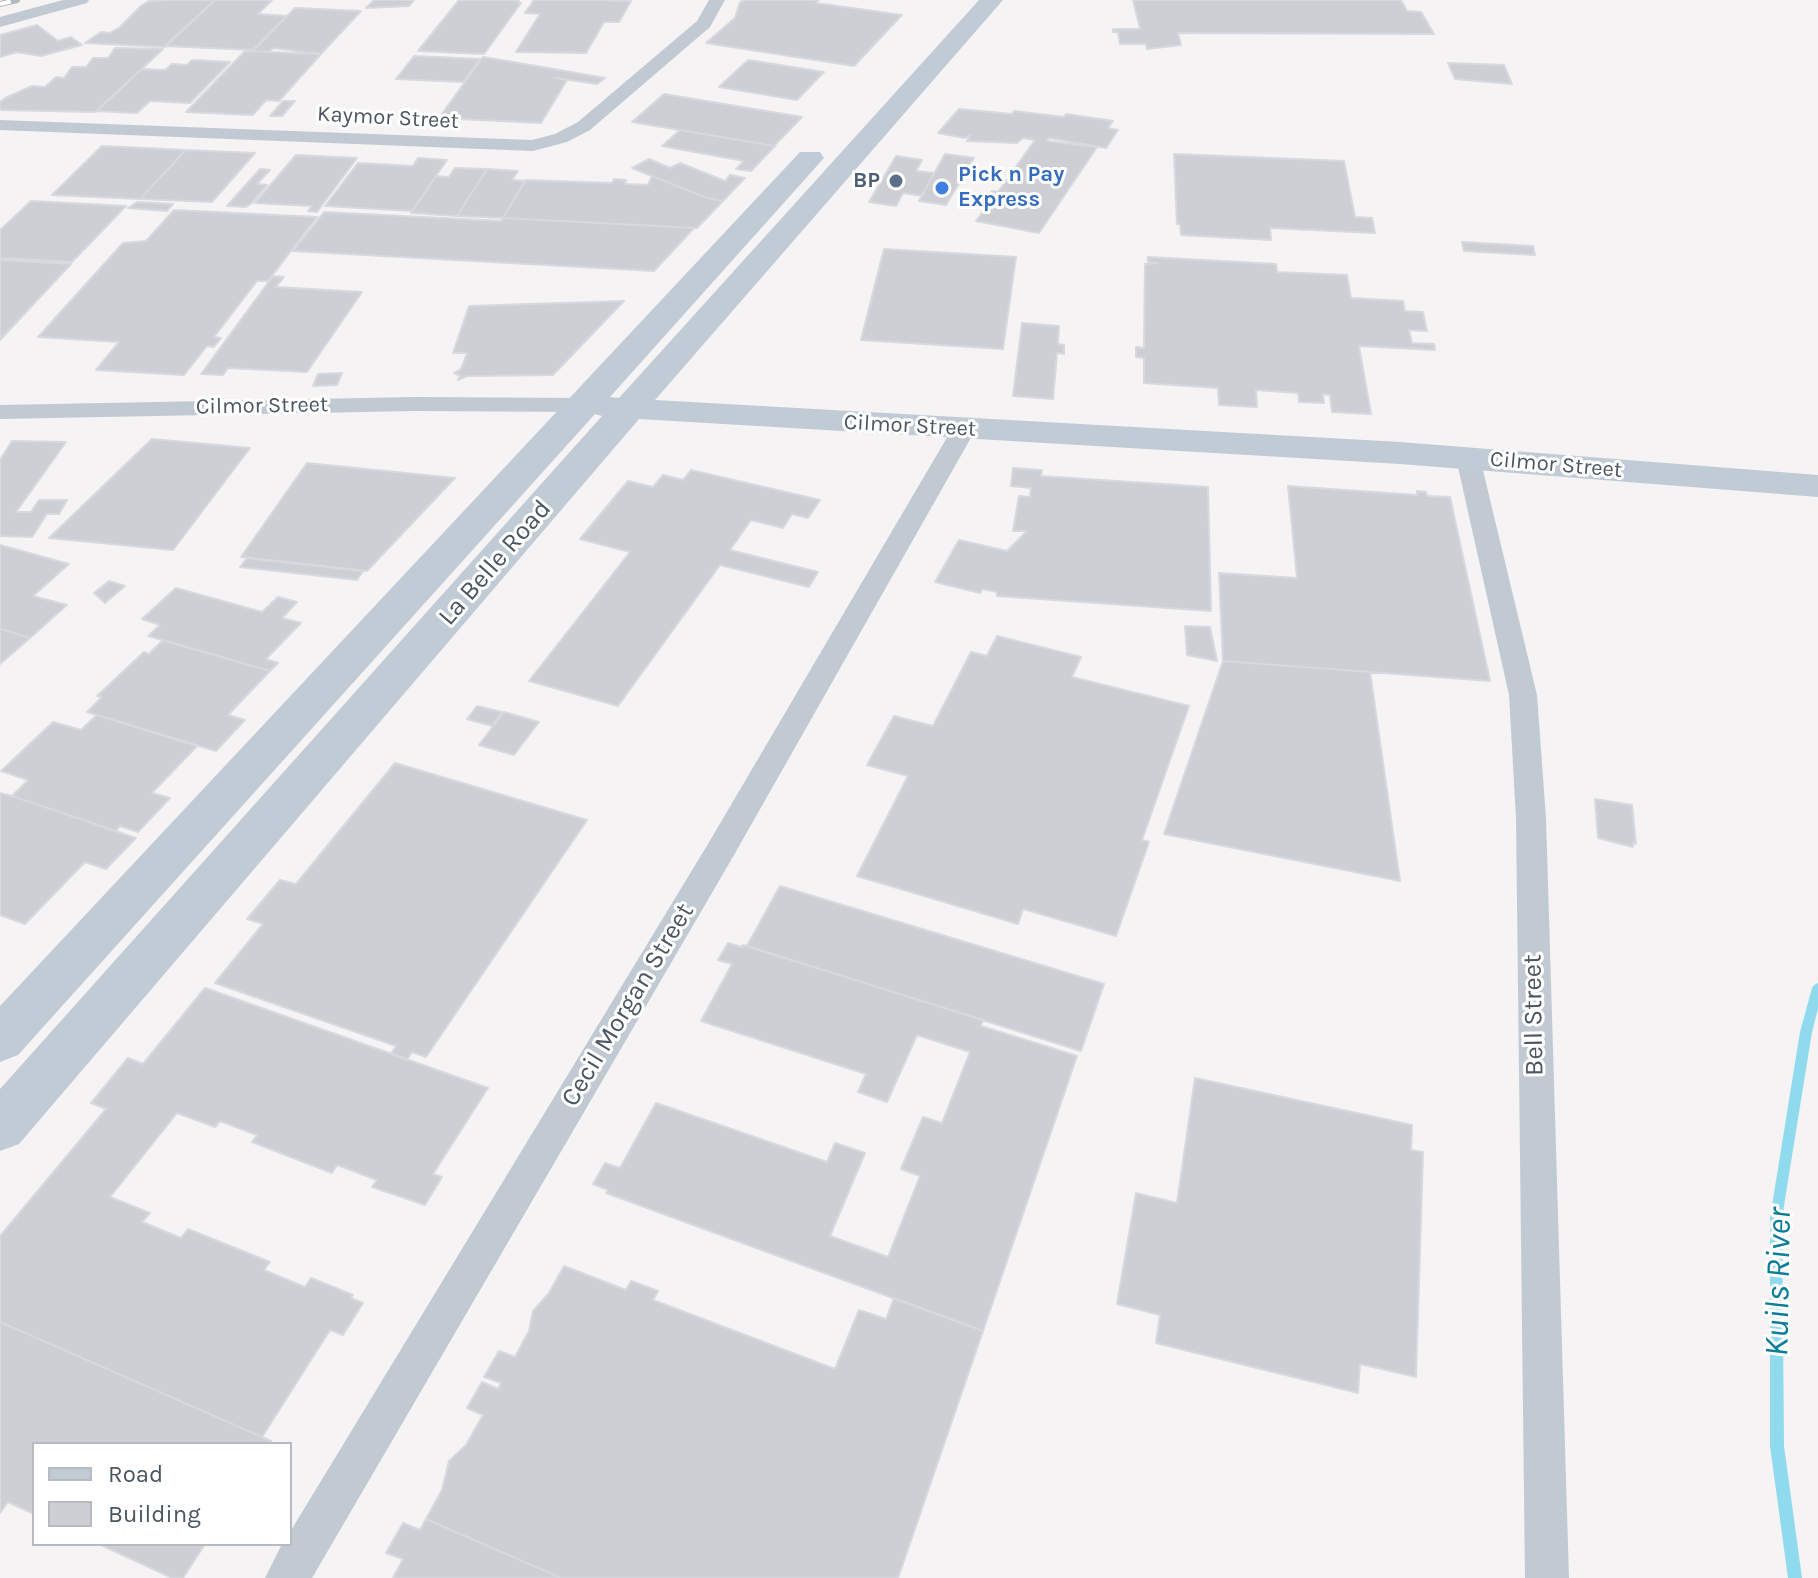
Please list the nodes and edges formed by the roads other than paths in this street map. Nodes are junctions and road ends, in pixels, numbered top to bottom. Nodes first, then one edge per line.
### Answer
1 (81, 0) edge
2 (717, 0) edge
3 (992, 0) edge
4 (0, 22) edge
5 (0, 125) edge
6 (822, 144) dead end
7 (581, 405) junction
8 (630, 409) junction
9 (0, 412) edge
10 (964, 429) junction
11 (1468, 458) junction
12 (1818, 486) edge
13 (0, 1040) edge
14 (0, 1127) edge
15 (287, 1578) edge
16 (1547, 1578) edge

1 - 4 street
2 - 5 street, Kaymor Street
3 - 8 main road, La Belle Road
6 - 7 main road, La Belle Road
7 - 8 main road, Cilmor Street
7 - 9 street, Cilmor Street
7 - 13 main road, La Belle Road
8 - 10 main road, Cilmor Street
8 - 14 main road, La Belle Road
10 - 11 main road, Cilmor Street
10 - 15 street, Cecil Morgan Street
11 - 12 main road, Cilmor Street
11 - 16 street, Bell Street

